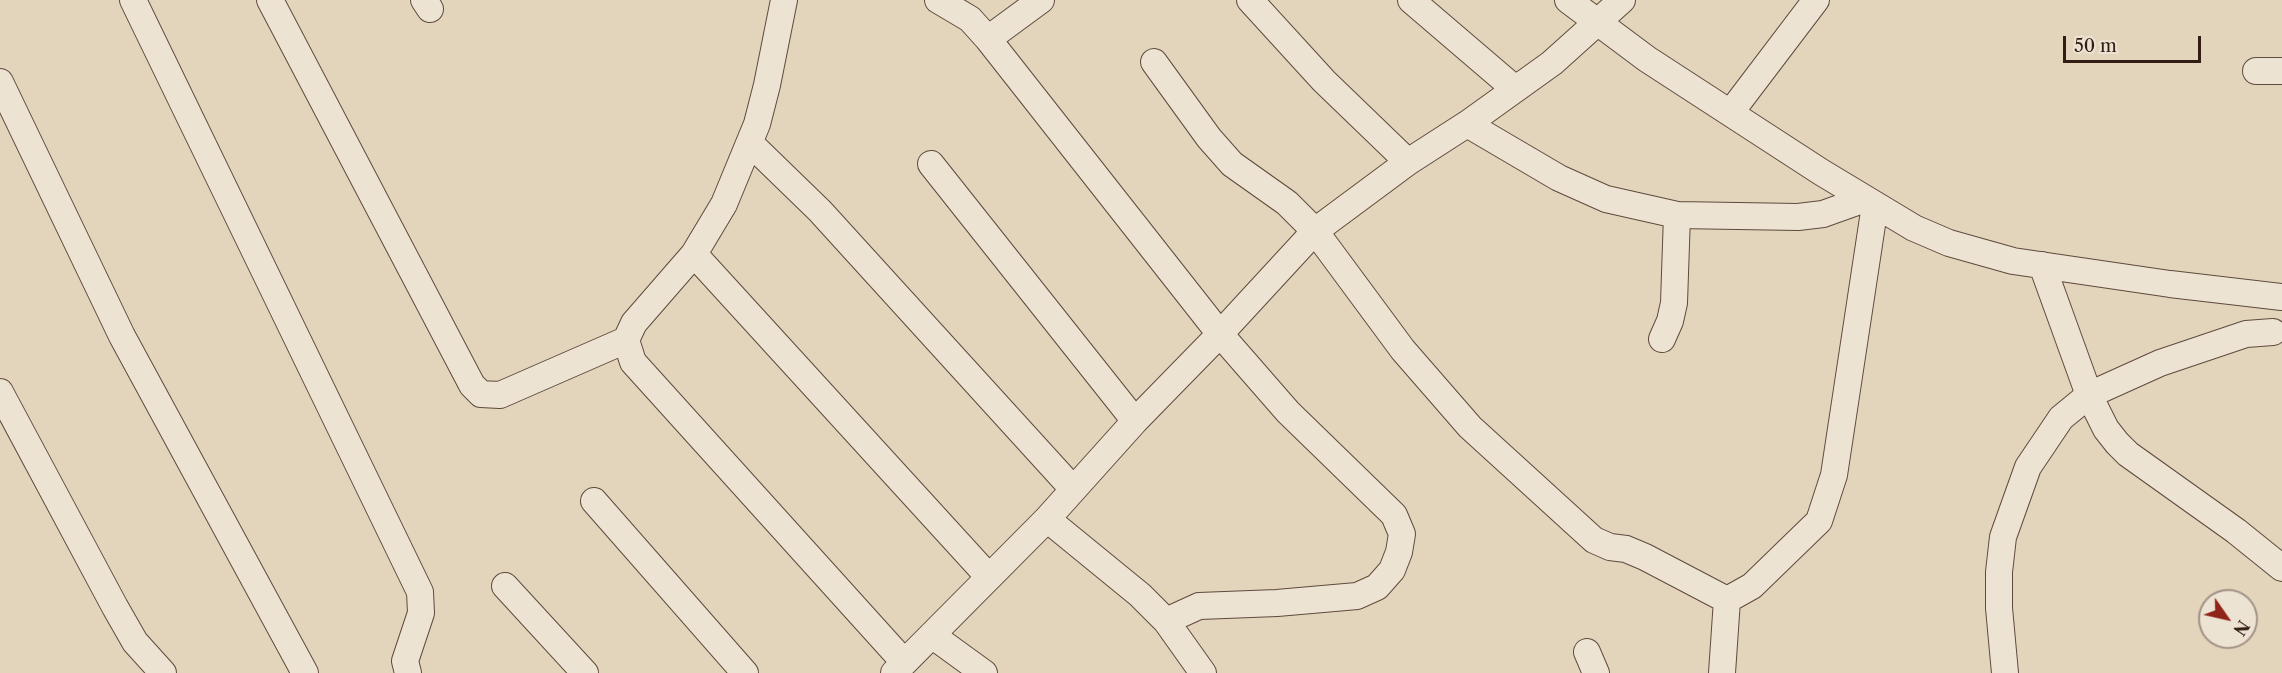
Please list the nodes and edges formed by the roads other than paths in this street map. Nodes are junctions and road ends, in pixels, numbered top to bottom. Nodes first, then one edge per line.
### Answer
1 (133, 0) edge
2 (270, 0) edge
3 (784, 0) edge
4 (792, 0) edge
5 (805, 0) edge
6 (938, 0) edge
7 (1041, 0) edge
8 (1250, 0) edge
9 (1411, 0) edge
10 (1568, 0) edge
11 (1622, 0) edge
12 (1816, 0) edge
13 (1598, 23) junction
14 (988, 39) junction
15 (1154, 62) dead end
16 (2282, 70) edge
17 (2256, 71) dead end
18 (0, 82) edge
19 (1515, 89) junction
20 (1731, 112) junction
21 (1467, 124) junction
22 (751, 144) junction
23 (1408, 162) junction
24 (931, 164) dead end
25 (1870, 202) junction
26 (1677, 215) junction
27 (1315, 231) junction
28 (694, 254) junction
29 (2042, 265) junction
30 (2281, 297) edge
31 (1220, 334) junction
32 (2277, 334) edge
33 (1662, 339) dead end
34 (626, 340) junction
35 (0, 392) edge
36 (2089, 395) junction
37 (1135, 421) junction
38 (1074, 489) junction
39 (594, 501) dead end
40 (1047, 519) junction
41 (2282, 568) edge
42 (988, 576) junction
43 (505, 585) dead end
44 (1727, 600) junction
45 (1166, 621) junction
46 (933, 636) junction
47 (899, 668) edge
48 (163, 673) edge
49 (305, 673) edge
50 (408, 673) edge
51 (585, 673) edge
52 (745, 673) edge
53 (984, 673) edge
54 (1203, 673) edge
55 (1722, 673) edge
56 (2004, 673) edge

1 - 50 street
2 - 34 street
3 - 22 street
4 - 5 street
6 - 14 street
7 - 14 street
8 - 23 street
9 - 19 street
10 - 13 street
11 - 13 street
12 - 20 street
13 - 19 street
13 - 20 street
14 - 31 street
15 - 27 street
16 - 17 street
18 - 49 street
19 - 21 street
20 - 25 street
21 - 23 street
21 - 26 street
22 - 28 street
22 - 38 street
23 - 27 street
24 - 37 street
25 - 26 street
25 - 29 street
25 - 44 street
26 - 33 street
27 - 31 street
27 - 44 street
28 - 34 street
28 - 42 street
29 - 30 street
29 - 36 street
30 - 32 street
31 - 37 street
31 - 45 street
32 - 36 street
34 - 47 street
35 - 48 street
36 - 41 street
36 - 56 street
37 - 38 street
38 - 40 street
39 - 52 street
40 - 42 street
40 - 45 street
42 - 46 street
43 - 51 street
44 - 55 street
45 - 54 street
46 - 47 street
46 - 53 street

